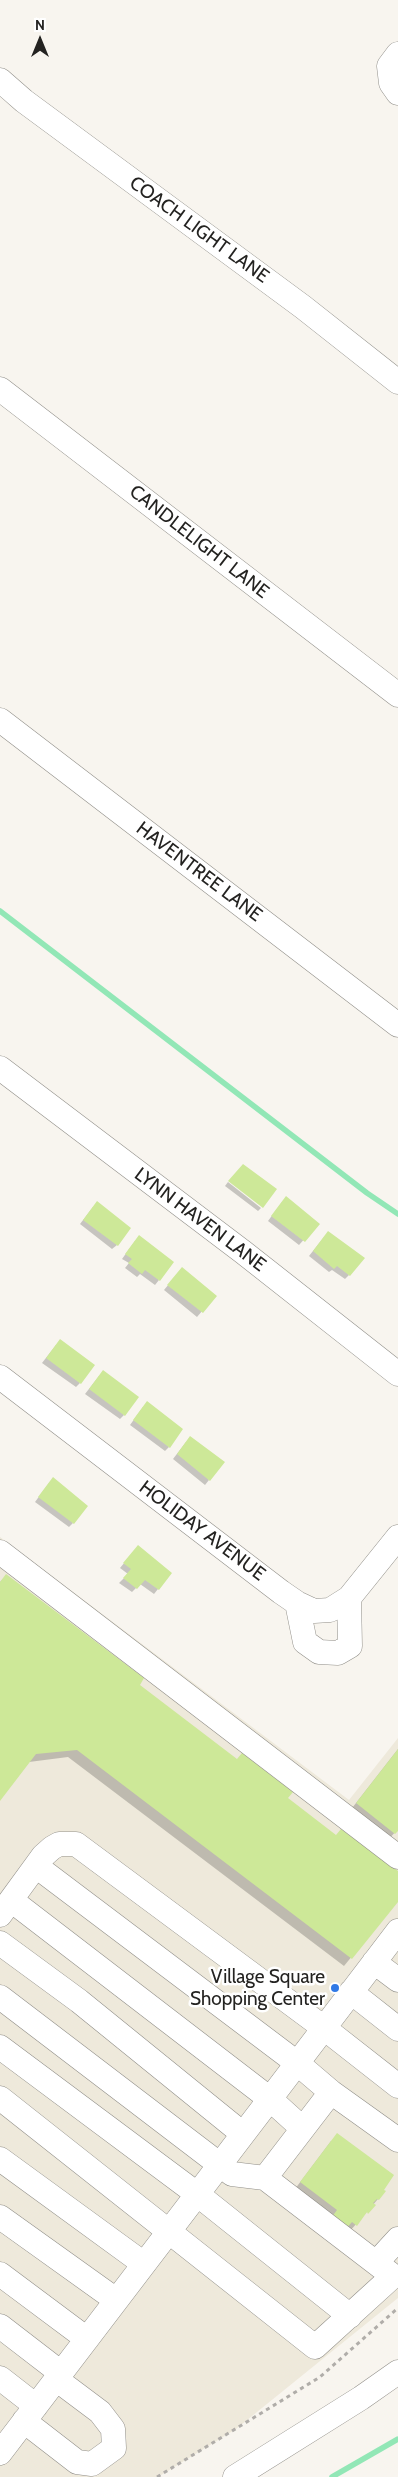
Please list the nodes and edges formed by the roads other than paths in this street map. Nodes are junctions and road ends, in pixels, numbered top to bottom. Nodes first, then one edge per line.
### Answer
1 (398, 54) edge
2 (0, 80) edge
3 (398, 93) edge
4 (398, 382) edge
5 (0, 388) edge
6 (398, 695) edge
7 (0, 720) edge
8 (398, 1025) edge
9 (0, 1068) edge
10 (398, 1374) edge
11 (0, 1377) edge
12 (398, 1537) edge
13 (0, 1552) edge
14 (349, 1598) junction
15 (297, 1603) junction
16 (398, 1857) edge
17 (36, 1866) junction
18 (6, 1908) edge
19 (398, 1931) edge
20 (0, 1943) edge
21 (374, 1962) junction
22 (398, 1980) edge
23 (351, 1992) junction
24 (0, 1997) edge
25 (324, 2028) junction
26 (398, 2030) edge
27 (0, 2047) edge
28 (297, 2063) junction
29 (398, 2086) edge
30 (331, 2092) junction
31 (0, 2098) edge
32 (270, 2099) junction
33 (302, 2128) junction
34 (243, 2134) junction
35 (398, 2140) edge
36 (0, 2159) edge
37 (219, 2165) junction
38 (265, 2178) junction
39 (197, 2194) junction
40 (0, 2216) edge
41 (169, 2230) junction
42 (398, 2239) edge
43 (376, 2263) junction
44 (144, 2264) junction
45 (0, 2274) edge
46 (116, 2300) junction
47 (350, 2316) junction
48 (0, 2326) edge
49 (87, 2339) junction
50 (398, 2372) edge
51 (59, 2376) junction
52 (0, 2378) edge
53 (14, 2429) edge
54 (235, 2477) edge

1 - 3 street
2 - 4 street, COACH LIGHT LANE
5 - 6 street, CANDLELIGHT LANE
7 - 8 street, HAVENTREE LANE
9 - 10 street, LYNN HAVEN LANE
11 - 15 street, HOLIDAY AVENUE
12 - 14 street, HOLIDAY AVENUE
13 - 16 street
14 - 15 street, HOLIDAY AVENUE
14 - 15 street
17 - 18 street
17 - 25 street
17 - 28 street
18 - 32 street
19 - 21 street
20 - 34 street
21 - 22 street
21 - 23 street
23 - 25 street
23 - 26 street
24 - 37 street
25 - 28 street
25 - 29 street
27 - 39 street
28 - 30 street
28 - 32 street
30 - 33 street
30 - 35 street
31 - 41 street
32 - 33 street
32 - 34 street
33 - 38 street
34 - 37 street
36 - 44 street
37 - 38 street
37 - 39 street
38 - 43 street
39 - 41 street
39 - 47 street
40 - 46 street
41 - 44 street
41 - 47 street
42 - 43 street
43 - 47 street
44 - 46 street
45 - 49 street
46 - 49 street
48 - 51 street
49 - 51 street
50 - 54 street
51 - 53 street
51 - 53 street
52 - 53 street

